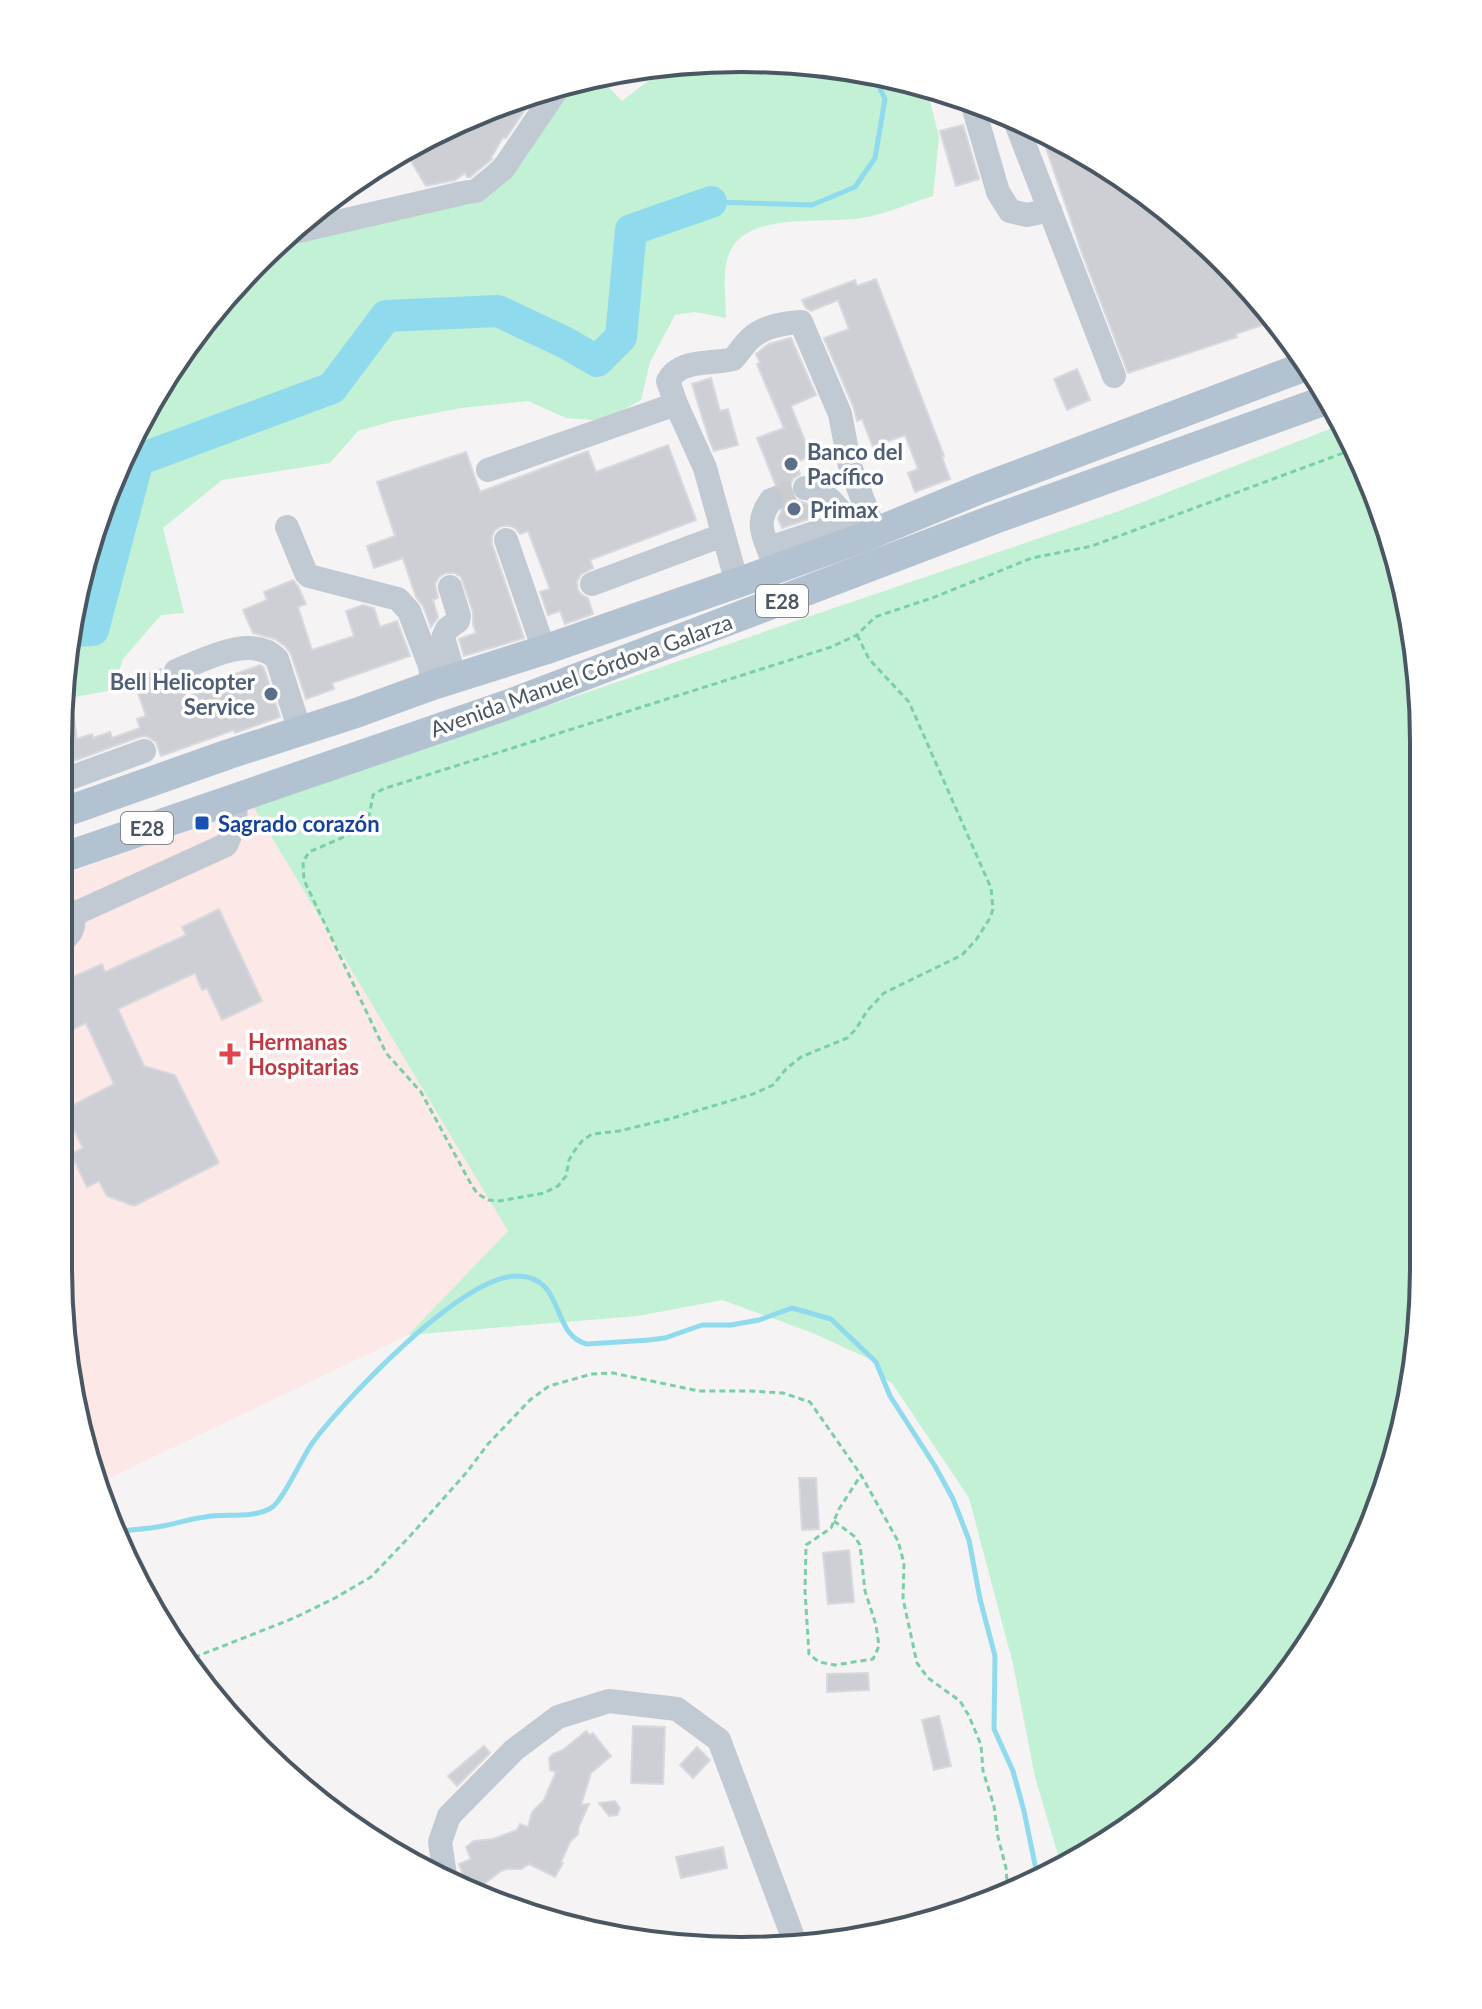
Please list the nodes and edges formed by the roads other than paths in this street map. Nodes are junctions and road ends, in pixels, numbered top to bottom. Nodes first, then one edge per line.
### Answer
1 (549, 101) edge
2 (976, 115) edge
3 (1020, 133) edge
4 (1050, 210) junction
5 (312, 228) edge
6 (1297, 369) edge
7 (1114, 376) dead end
8 (1318, 403) edge
9 (676, 404) junction
10 (1202, 405) junction
11 (1216, 440) junction
12 (488, 470) dead end
13 (805, 488) dead end
14 (980, 489) junction
15 (771, 500) dead end
16 (992, 520) junction
17 (287, 527) dead end
18 (862, 530) junction
19 (723, 535) junction
20 (506, 540) dead end
21 (772, 558) junction
22 (737, 583) junction
23 (592, 584) dead end
24 (450, 587) dead end
25 (544, 650) junction
26 (176, 671) dead end
27 (444, 682) junction
28 (300, 731) junction
29 (144, 751) dead end
30 (229, 754) junction
31 (72, 777) edge
32 (236, 797) junction
33 (72, 808) edge
34 (72, 854) edge
35 (72, 907) edge
36 (444, 1867) edge
37 (792, 1935) edge

1 - 5 street
2 - 4 street
3 - 4 street
4 - 7 street
6 - 10 main road, Avenida Manuel Córdova Galarza / E28
8 - 11 main road, Avenida Manuel Córdova Galarza / E28
9 - 12 street
9 - 18 street
9 - 19 street
10 - 11 main road
10 - 14 main road, Avenida Manuel Córdova Galarza / E28
11 - 16 main road, Avenida Manuel Córdova Galarza / E28
13 - 18 street
14 - 16 main road
14 - 18 main road, Avenida Manuel Córdova Galarza / E28
15 - 21 street
16 - 32 main road, Avenida Manuel Córdova Galarza / E28
17 - 27 street
18 - 21 main road, Avenida Manuel Córdova Galarza / E28
19 - 22 street
19 - 23 street
20 - 25 street
21 - 22 main road, Avenida Manuel Córdova Galarza / E28
22 - 25 main road, Avenida Manuel Córdova Galarza / E28
24 - 27 street
25 - 27 main road, Avenida Manuel Córdova Galarza / E28
26 - 28 street
27 - 28 main road, Avenida Manuel Córdova Galarza / E28
28 - 30 main road, Avenida Manuel Córdova Galarza / E28
29 - 31 street
30 - 32 main road
30 - 33 main road, Avenida Manuel Córdova Galarza / E28
32 - 34 main road, Avenida Manuel Córdova Galarza / E28
32 - 35 street
36 - 37 street

